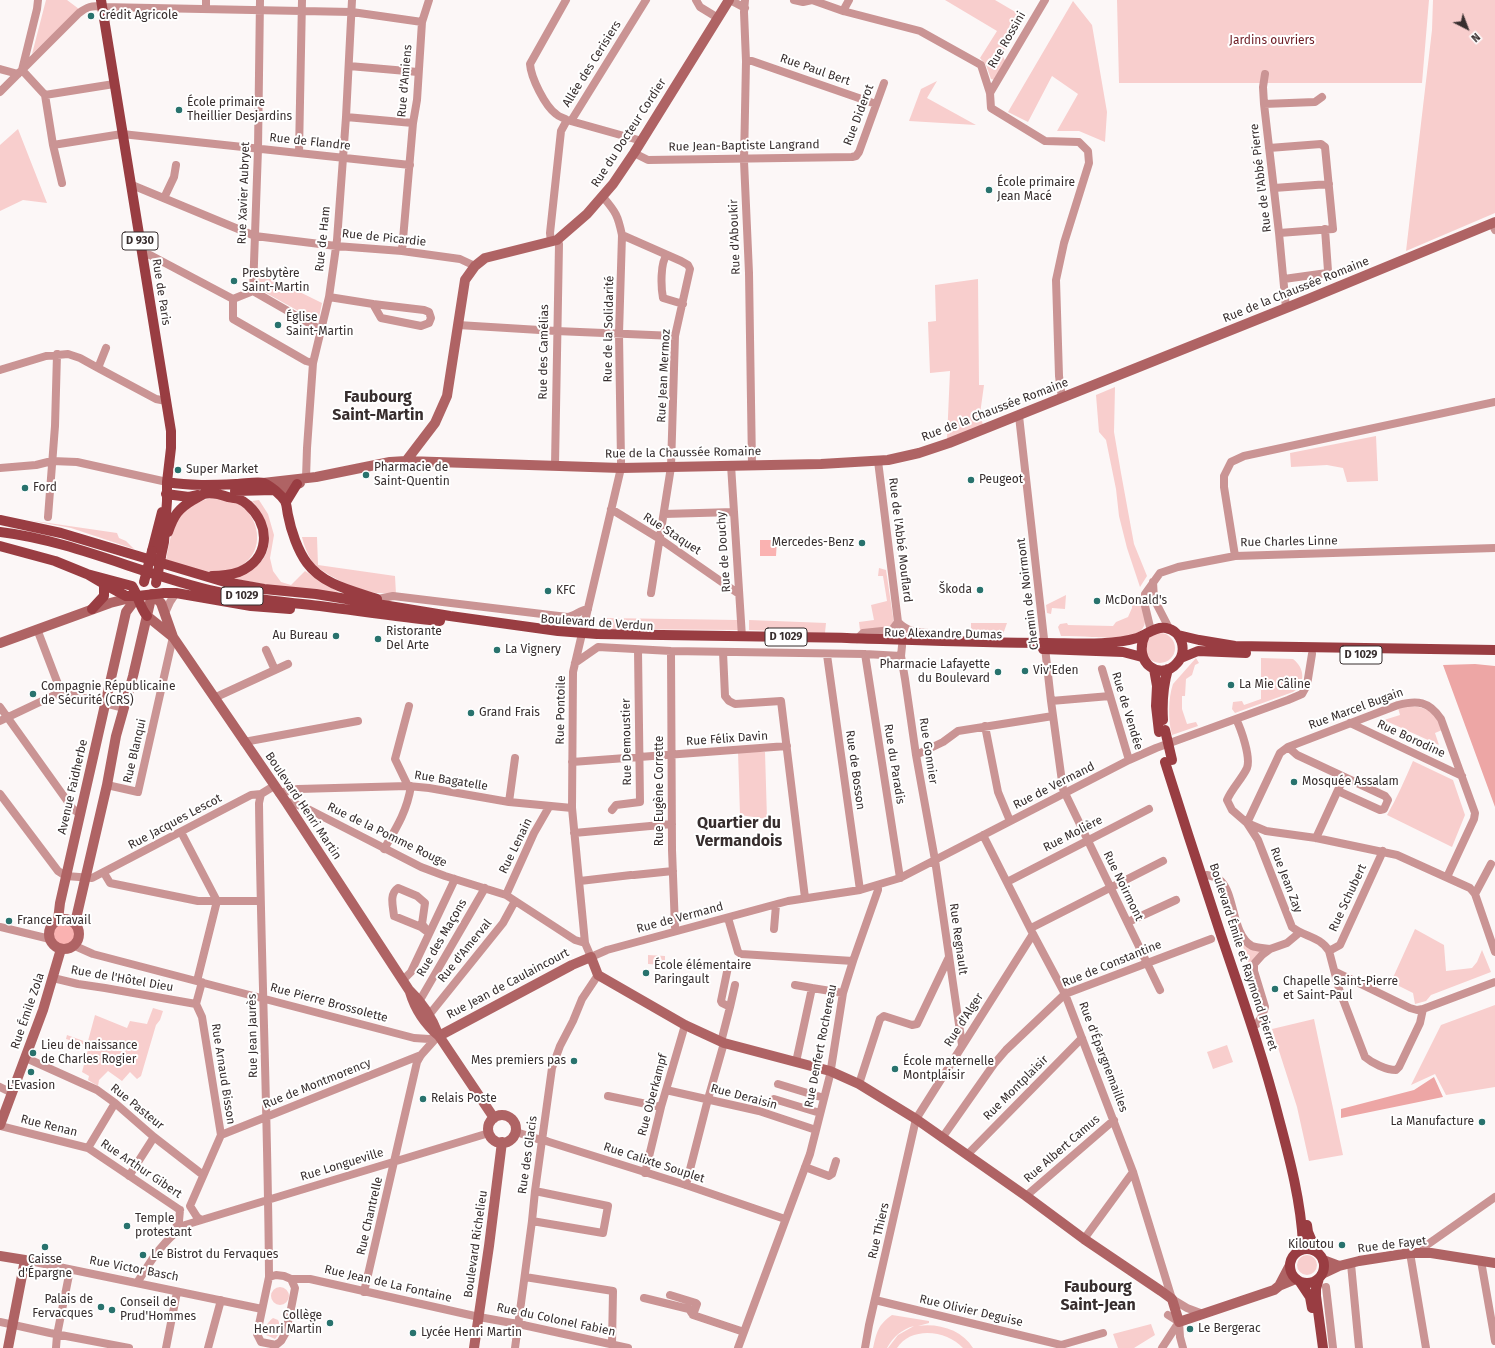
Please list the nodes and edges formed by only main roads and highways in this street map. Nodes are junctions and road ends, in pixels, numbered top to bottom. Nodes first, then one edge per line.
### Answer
1 (101, 3) edge
2 (166, 482) junction
3 (297, 484) road end
4 (274, 490) junction
5 (166, 494) junction
6 (205, 494) junction
7 (286, 502) junction
8 (0, 520) edge
9 (0, 532) edge
10 (164, 542) junction
11 (0, 546) edge
12 (87, 574) junction
13 (201, 576) junction
14 (104, 584) junction
15 (152, 594) junction
16 (138, 596) junction
17 (92, 609) road end
18 (415, 610) junction
19 (147, 616) road end
20 (396, 616) junction
21 (1174, 632) junction
22 (1148, 633) junction
23 (582, 635) junction
24 (742, 640) junction
25 (1046, 646) junction
26 (1495, 650) edge
27 (1313, 651) junction
28 (1142, 657) junction
29 (1495, 657) edge
30 (1181, 658) junction
31 (1154, 668) junction
32 (1168, 669) junction
33 (1162, 731) junction
34 (1169, 761) junction
35 (1316, 1251) junction
36 (1297, 1252) junction
37 (1321, 1276) junction
38 (1298, 1280) junction
39 (1317, 1348) edge
40 (1323, 1348) edge

1 - 2 main road, Rue de Paris / D 930
2 - 4 main road, Rue de la Chaussée Romaine
2 - 5 main road, Rue de Paris / D 930
3 - 7 main road
4 - 6 main road, Rue de la Chaussée Romaine
4 - 7 main road
5 - 6 main road, Rue de la Chaussée Romaine
5 - 10 main road, Rue de Paris / D 930
5 - 16 main road, Rue de Paris / D 930, bridge
6 - 10 main road
6 - 13 main road
7 - 18 main road
8 - 13 main road, D 1029
9 - 20 main road, D 1029
10 - 15 main road, Rue de Paris / D 930, bridge
11 - 12 main road
12 - 14 main road
12 - 16 main road
13 - 18 main road, D 1029
14 - 16 main road
14 - 17 main road
15 - 16 main road
15 - 20 main road
16 - 19 main road
18 - 23 main road, D 1029
20 - 23 main road, Boulevard de Verdun / D 1029
21 - 22 main road
21 - 27 main road
21 - 30 main road
22 - 25 main road, D 1029
22 - 28 main road
23 - 24 main road, Boulevard de Verdun
24 - 25 main road, D 1029
24 - 25 main road, Rue Alexandre Dumas
25 - 28 main road, Rue Alexandre Dumas
26 - 27 main road, D 1029
27 - 29 main road, D 1029
27 - 30 main road
28 - 31 main road
30 - 32 main road
31 - 32 main road
31 - 33 main road, Boulevard Émile et Raymond Pierret
32 - 33 main road, Boulevard Émile et Raymond Pierret
33 - 34 main road, Boulevard Émile et Raymond Pierret
34 - 35 main road, Boulevard Émile et Raymond Pierret
34 - 36 main road, Boulevard Émile et Raymond Pierret
35 - 36 main road
35 - 37 main road
36 - 38 main road
37 - 38 main road
37 - 40 main road
38 - 39 main road

